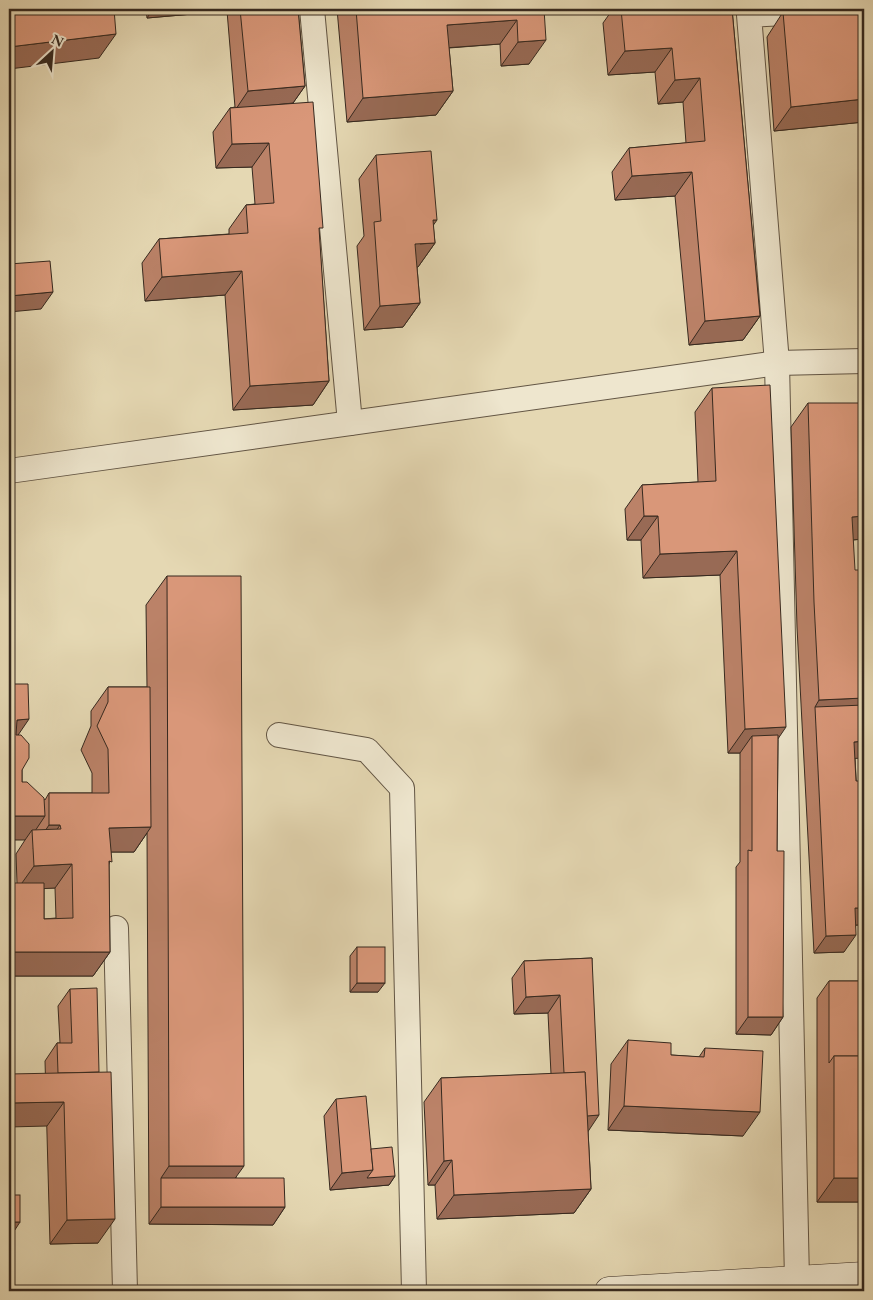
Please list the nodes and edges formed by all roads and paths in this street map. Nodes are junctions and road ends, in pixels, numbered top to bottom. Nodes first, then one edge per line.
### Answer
1 (312, 9) edge
2 (859, 9) edge
3 (749, 12) edge
4 (864, 361) edge
5 (777, 363) junction
6 (350, 423) junction
7 (9, 471) edge
8 (278, 735) dead end
9 (116, 928) dead end
10 (864, 1276) edge
11 (797, 1280) junction
12 (125, 1291) edge
13 (414, 1291) edge
14 (609, 1291) edge

1 - 6 lane
2 - 3 lane
3 - 5 lane
4 - 5 lane
5 - 6 lane
5 - 11 lane
6 - 7 lane
8 - 13 lane
9 - 12 lane
10 - 11 street
11 - 14 street

